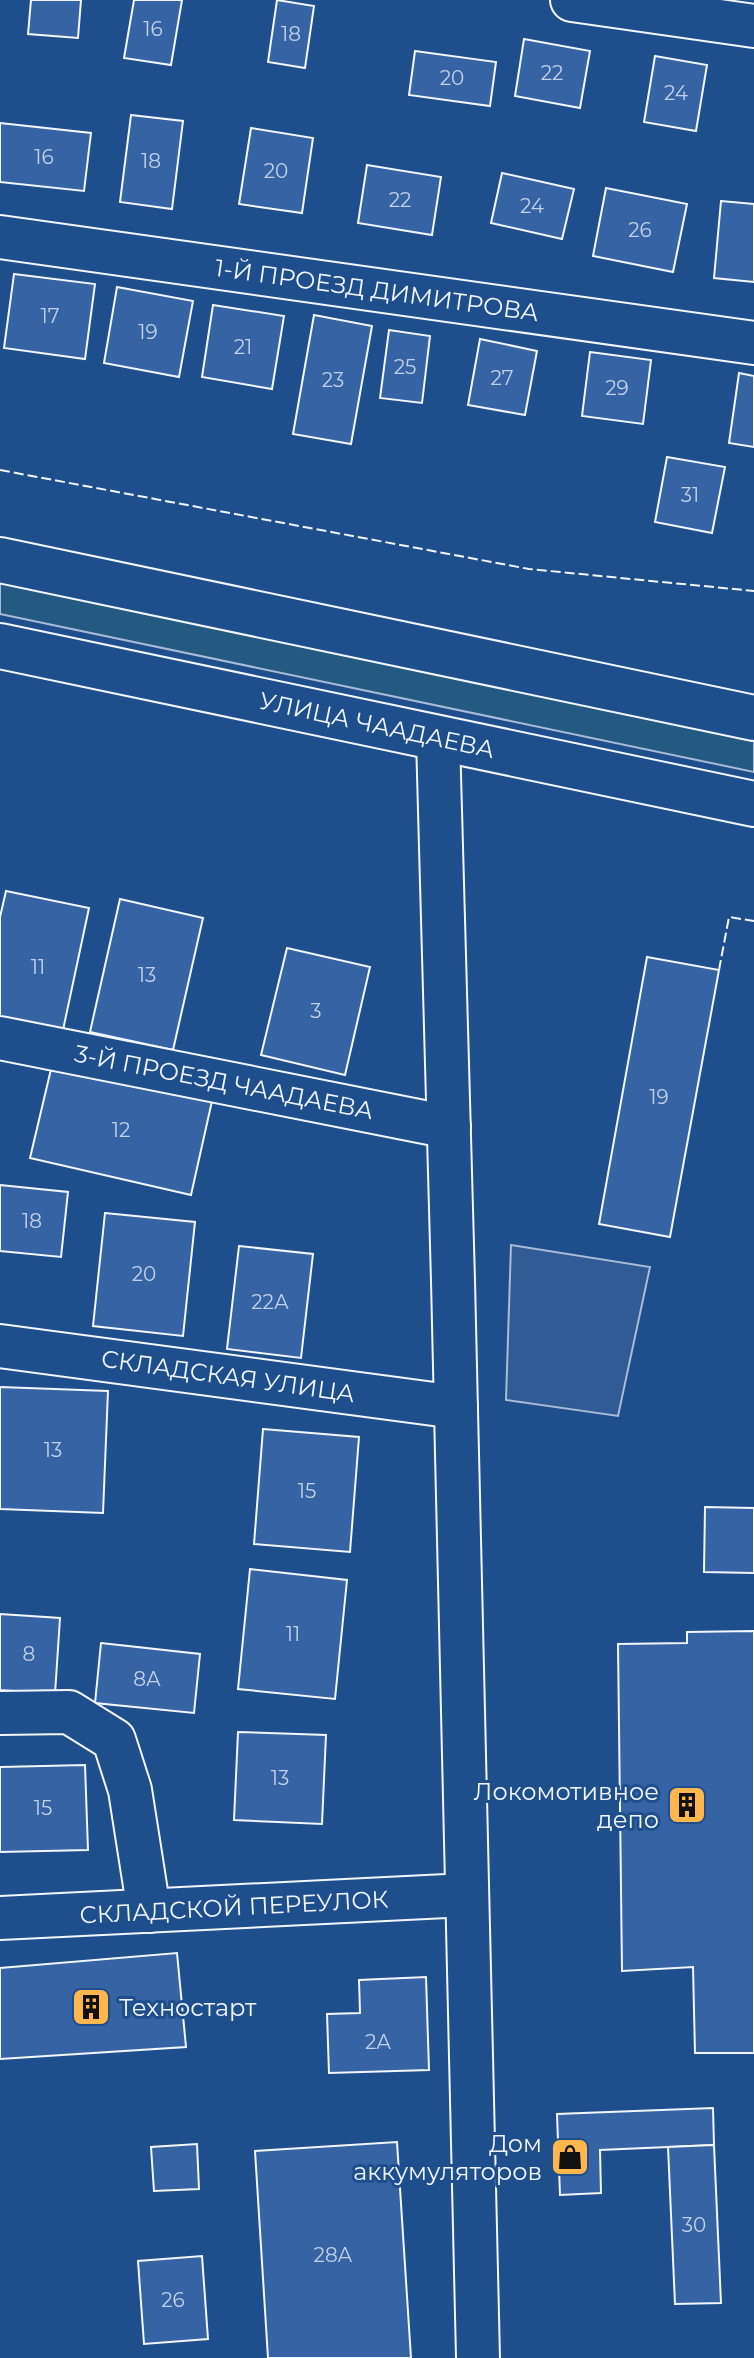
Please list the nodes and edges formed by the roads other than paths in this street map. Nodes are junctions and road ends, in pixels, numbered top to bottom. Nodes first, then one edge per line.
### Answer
1 (572, 0) edge
2 (754, 26) edge
3 (0, 237) edge
4 (754, 343) edge
5 (0, 560) edge
6 (0, 646) edge
7 (754, 718) edge
8 (438, 738) junction
9 (754, 804) edge
10 (0, 1038) edge
11 (449, 1127) junction
12 (0, 1346) edge
13 (456, 1407) junction
14 (0, 1713) edge
15 (467, 1895) junction
16 (149, 1911) junction
17 (0, 1918) edge
18 (478, 2358) edge

1 - 2 street
3 - 4 street, 1-Й ПРОЕЗД ДИМИТРОВА
5 - 7 main road
6 - 8 main road, УЛИЦА ЧААДАЕВА
8 - 9 main road, УЛИЦА ЧААДАЕВА
8 - 11 street
10 - 11 street, 3-Й ПРОЕЗД ЧААДАЕВА
11 - 13 street
12 - 13 street, СКЛАДСКАЯ УЛИЦА
13 - 15 street
14 - 16 street
15 - 16 street, СКЛАДСКОЙ ПЕРЕУЛОК
15 - 18 street
16 - 17 street, СКЛАДСКОЙ ПЕРЕУЛОК

